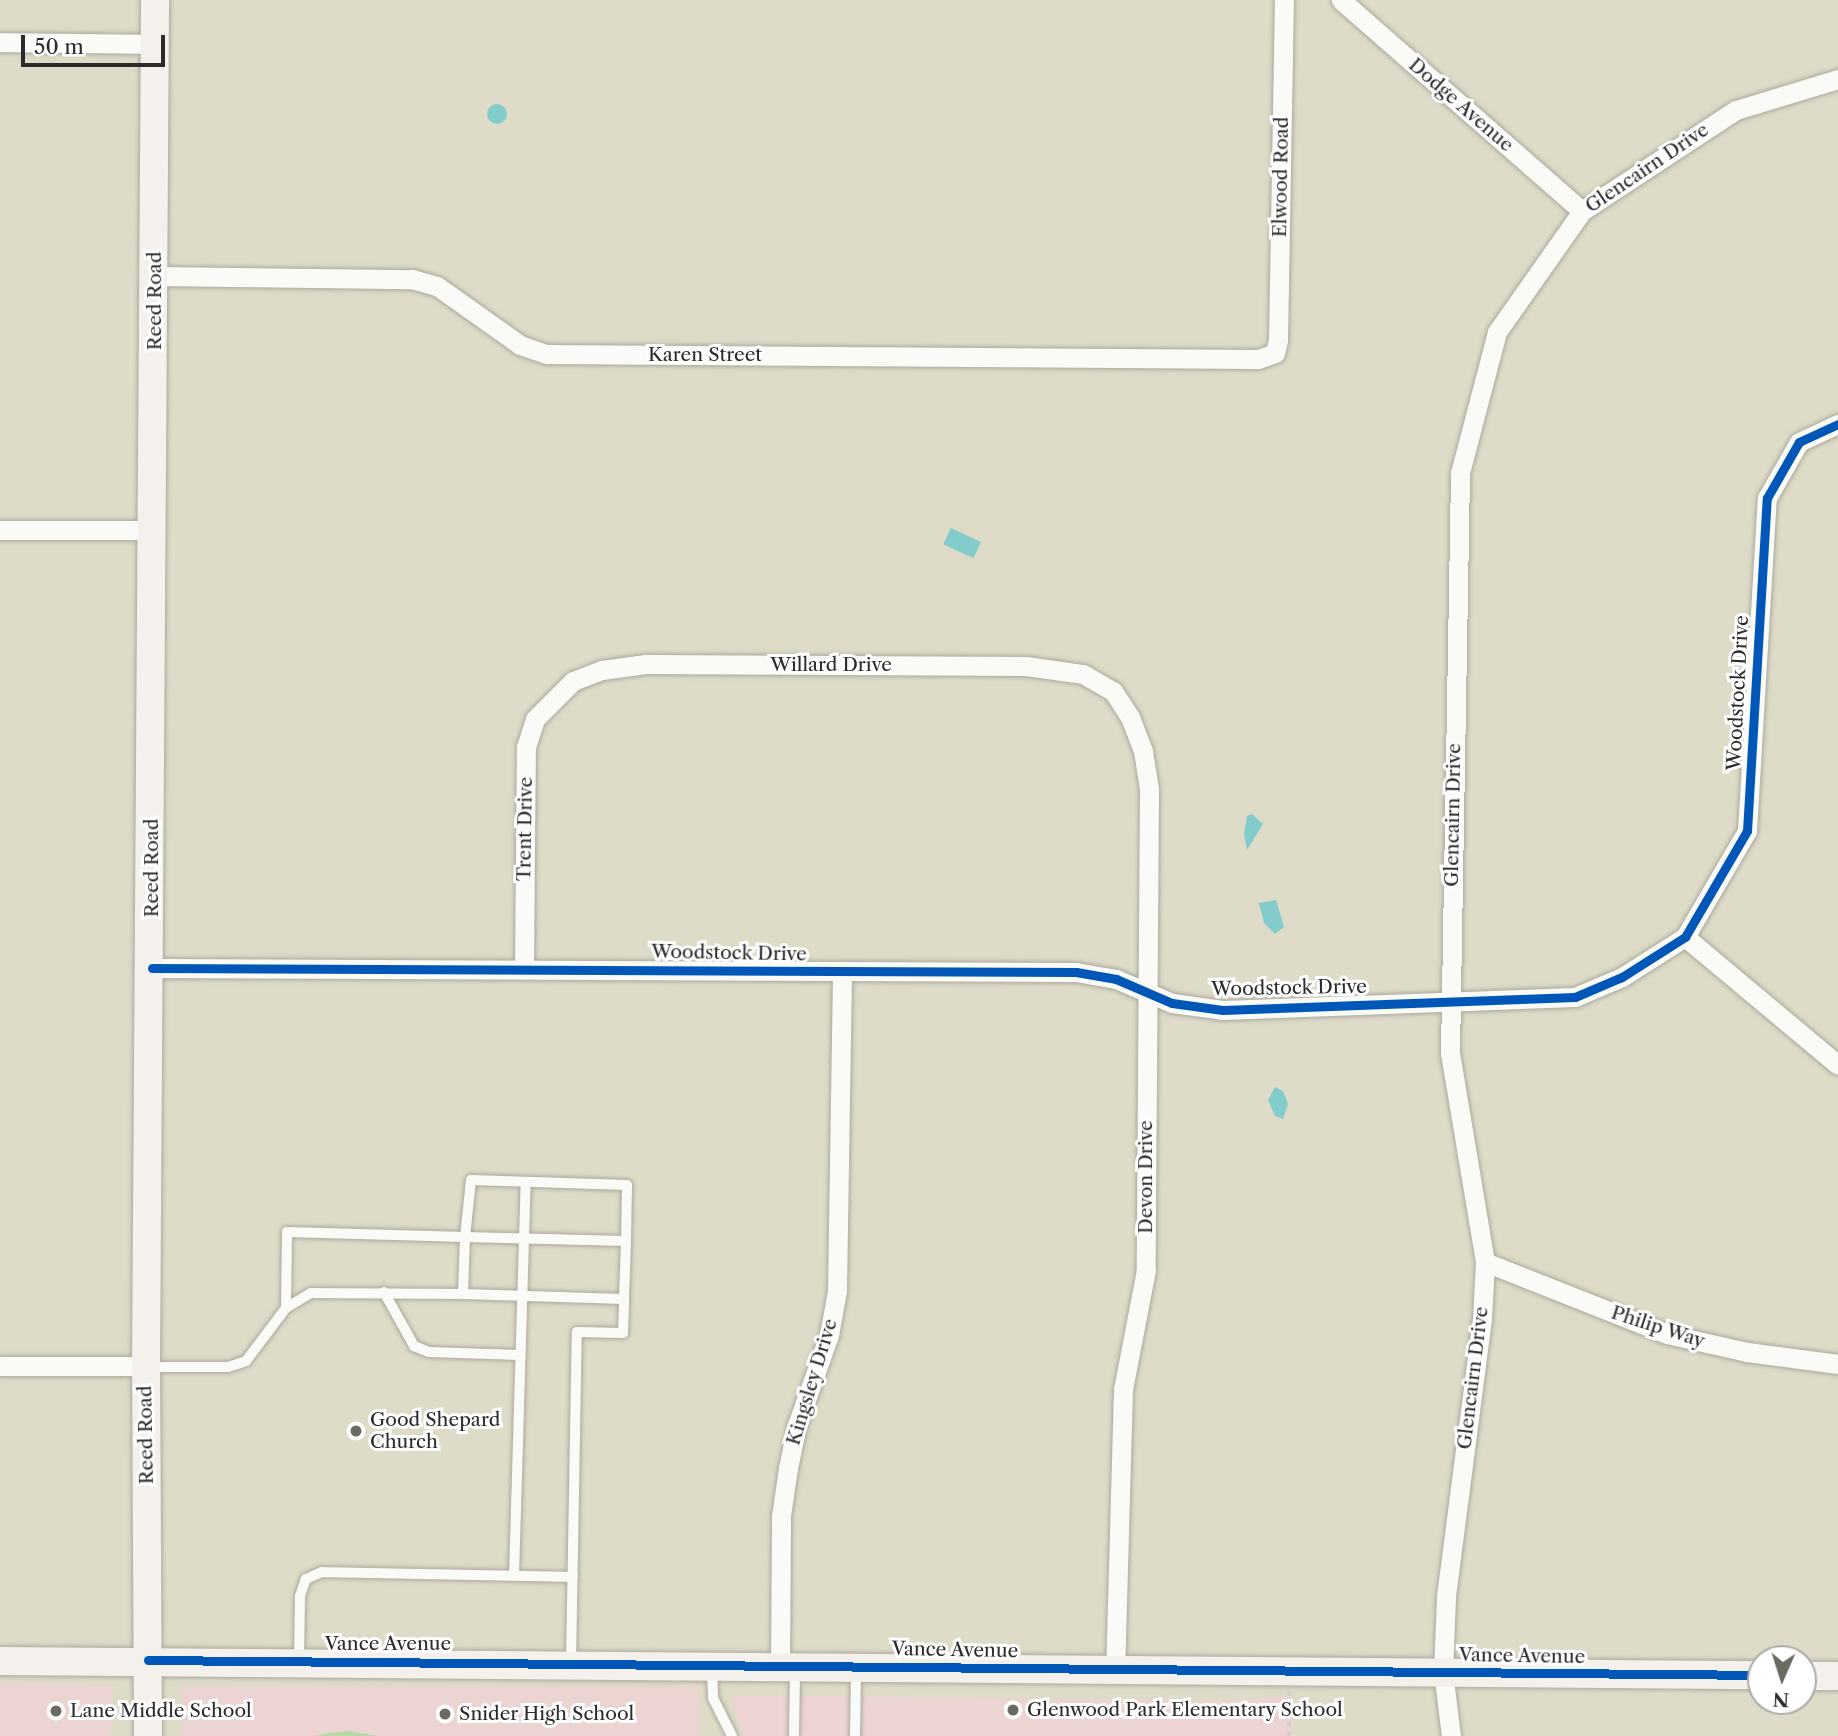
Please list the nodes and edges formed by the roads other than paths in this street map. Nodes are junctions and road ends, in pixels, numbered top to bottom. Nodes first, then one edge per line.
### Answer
1 (155, 0) edge
2 (1284, 0) edge
3 (1341, 0) edge
4 (0, 42) edge
5 (155, 44) junction
6 (1838, 79) edge
7 (1581, 211) junction
8 (155, 276) junction
9 (1275, 353) joint
10 (1838, 424) edge
11 (0, 530) edge
12 (155, 530) junction
13 (1113, 691) joint
14 (552, 697) joint
15 (1685, 937) junction
16 (152, 968) junction
17 (524, 968) junction
18 (842, 972) junction
19 (1145, 993) junction
20 (1450, 1001) junction
21 (1838, 1065) edge
22 (526, 1182) junction
23 (465, 1237) junction
24 (524, 1239) junction
25 (626, 1241) junction
26 (1485, 1262) junction
27 (384, 1292) junction
28 (463, 1294) junction
29 (522, 1296) junction
30 (624, 1299) junction
31 (286, 1308) junction
32 (520, 1355) junction
33 (1838, 1364) edge
34 (0, 1366) edge
35 (146, 1366) junction
36 (514, 1576) junction
37 (573, 1577) junction
38 (149, 1660) junction
39 (0, 1661) edge
40 (299, 1661) junction
41 (571, 1663) junction
42 (711, 1664) junction
43 (788, 1665) junction
44 (857, 1666) junction
45 (1115, 1669) junction
46 (1443, 1672) junction
47 (1747, 1675) edge
48 (1817, 1676) edge
49 (1838, 1676) edge
50 (148, 1736) edge
51 (732, 1736) edge
52 (794, 1736) edge
53 (855, 1736) edge
54 (1451, 1736) edge

1 - 5 street, Reed Road
2 - 9 street, Elwood Road
3 - 7 street, Dodge Avenue
4 - 5 street
5 - 8 street, Reed Road
6 - 7 street, Glencairn Drive
7 - 20 street, Glencairn Drive
8 - 9 street, Karen Street
8 - 12 street, Reed Road
10 - 15 street, Woodstock Drive
11 - 12 street
12 - 16 street, Reed Road
13 - 14 street, Willard Drive
13 - 19 street, Devon Drive
14 - 17 street, Trent Drive
15 - 20 street, Woodstock Drive
15 - 21 street
16 - 17 street, Woodstock Drive
16 - 35 street, Reed Road
17 - 18 street, Woodstock Drive
18 - 19 street, Woodstock Drive
18 - 43 street, Kingsley Drive
19 - 20 street, Woodstock Drive
19 - 45 street, Devon Drive
20 - 26 street, Glencairn Drive
22 - 23 lane
22 - 24 lane
22 - 25 lane
23 - 24 lane
23 - 28 lane
23 - 31 lane
24 - 25 lane
24 - 29 lane
25 - 30 lane
26 - 33 street, Philip Way
26 - 46 street, Glencairn Drive
27 - 28 lane
27 - 31 lane
27 - 32 lane
28 - 29 lane
29 - 30 lane
29 - 32 lane
30 - 37 lane
31 - 35 lane
32 - 36 lane
34 - 35 street
35 - 38 street, Reed Road
36 - 37 lane
36 - 40 lane
37 - 41 lane
38 - 39 street, Vance Avenue
38 - 40 street, Vance Avenue
38 - 50 street, Reed Road
40 - 41 street, Vance Avenue
41 - 42 street, Vance Avenue
42 - 43 street, Vance Avenue
42 - 51 lane
43 - 44 street, Vance Avenue
43 - 52 lane
44 - 45 street, Vance Avenue
44 - 53 lane
45 - 46 street, Vance Avenue
46 - 47 street, Vance Avenue
46 - 54 street, Glencairn Drive
48 - 49 street

